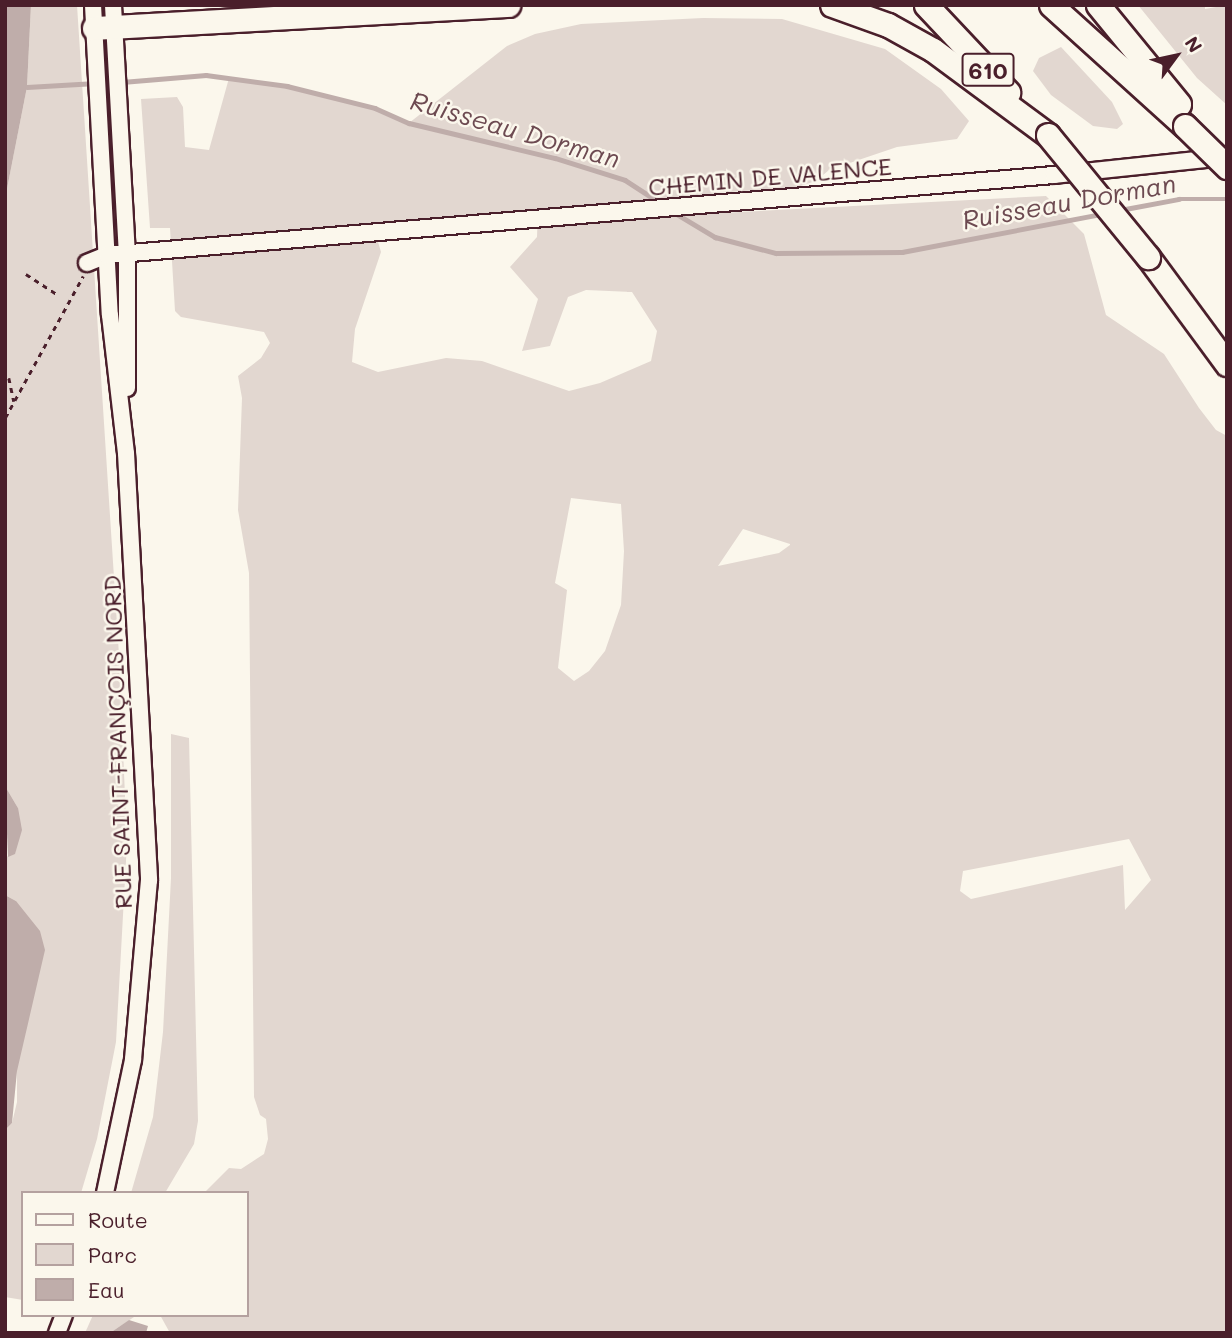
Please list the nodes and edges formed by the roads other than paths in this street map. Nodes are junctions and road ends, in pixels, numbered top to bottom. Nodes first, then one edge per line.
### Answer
1 (508, 5) edge
2 (832, 5) edge
3 (926, 5) edge
4 (1051, 5) edge
5 (1098, 5) edge
6 (104, 16) edge
7 (1191, 126) junction
8 (1048, 135) junction
9 (1227, 156) edge
10 (1227, 165) edge
11 (127, 254) junction
12 (107, 255) junction
13 (87, 262) dead end
14 (1227, 364) edge
15 (126, 453) junction
16 (105, 1191) edge

1 - 6 highway
2 - 8 highway
3 - 8 highway, 610
4 - 7 highway
5 - 7 highway
6 - 11 street, RUE SAINT-FRANÇOIS NORD
6 - 12 street, RUE SAINT-FRANÇOIS NORD
7 - 10 highway, bridge
8 - 14 highway, 610, bridge
9 - 11 street, CHEMIN DE VALENCE
11 - 12 street, CHEMIN DE VALENCE
11 - 15 street, RUE SAINT-FRANÇOIS NORD
12 - 13 street, CHEMIN DE VALENCE
12 - 15 street, RUE SAINT-FRANÇOIS NORD
15 - 16 street, RUE SAINT-FRANÇOIS NORD

